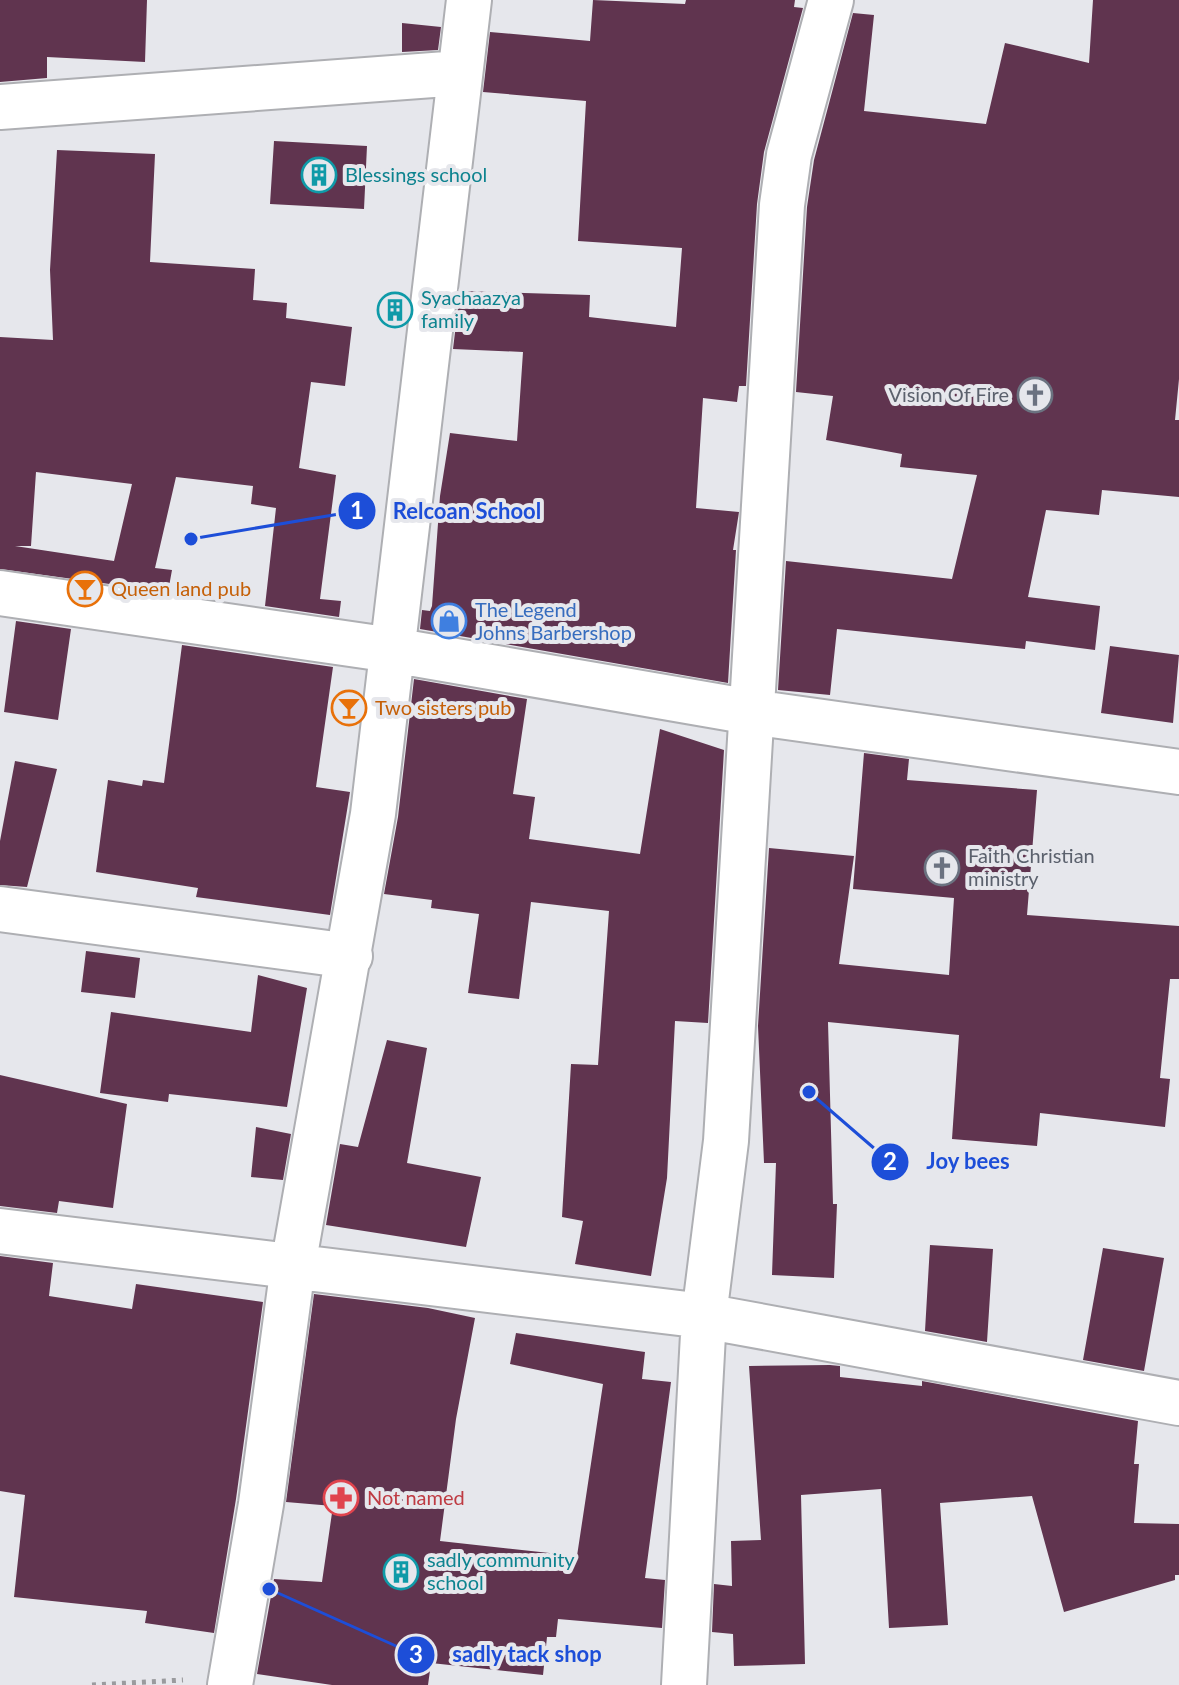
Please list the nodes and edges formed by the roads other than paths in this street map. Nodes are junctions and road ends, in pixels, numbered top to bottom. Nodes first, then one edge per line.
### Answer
1 (469, 0) edge
2 (831, 0) edge
3 (460, 73) junction
4 (0, 107) edge
5 (0, 593) edge
6 (392, 650) junction
7 (751, 712) junction
8 (1179, 772) edge
9 (0, 909) edge
10 (350, 956) junction
11 (0, 1231) edge
12 (293, 1266) junction
13 (704, 1316) junction
14 (1179, 1403) edge
15 (230, 1681) edge
16 (684, 1685) edge

1 - 3 street
2 - 7 street
3 - 4 street
3 - 6 street
5 - 6 street
6 - 7 street
6 - 10 street
7 - 8 street
7 - 13 street
9 - 10 street
10 - 12 street
11 - 12 street
12 - 13 street
12 - 15 street
13 - 14 street
13 - 16 street

